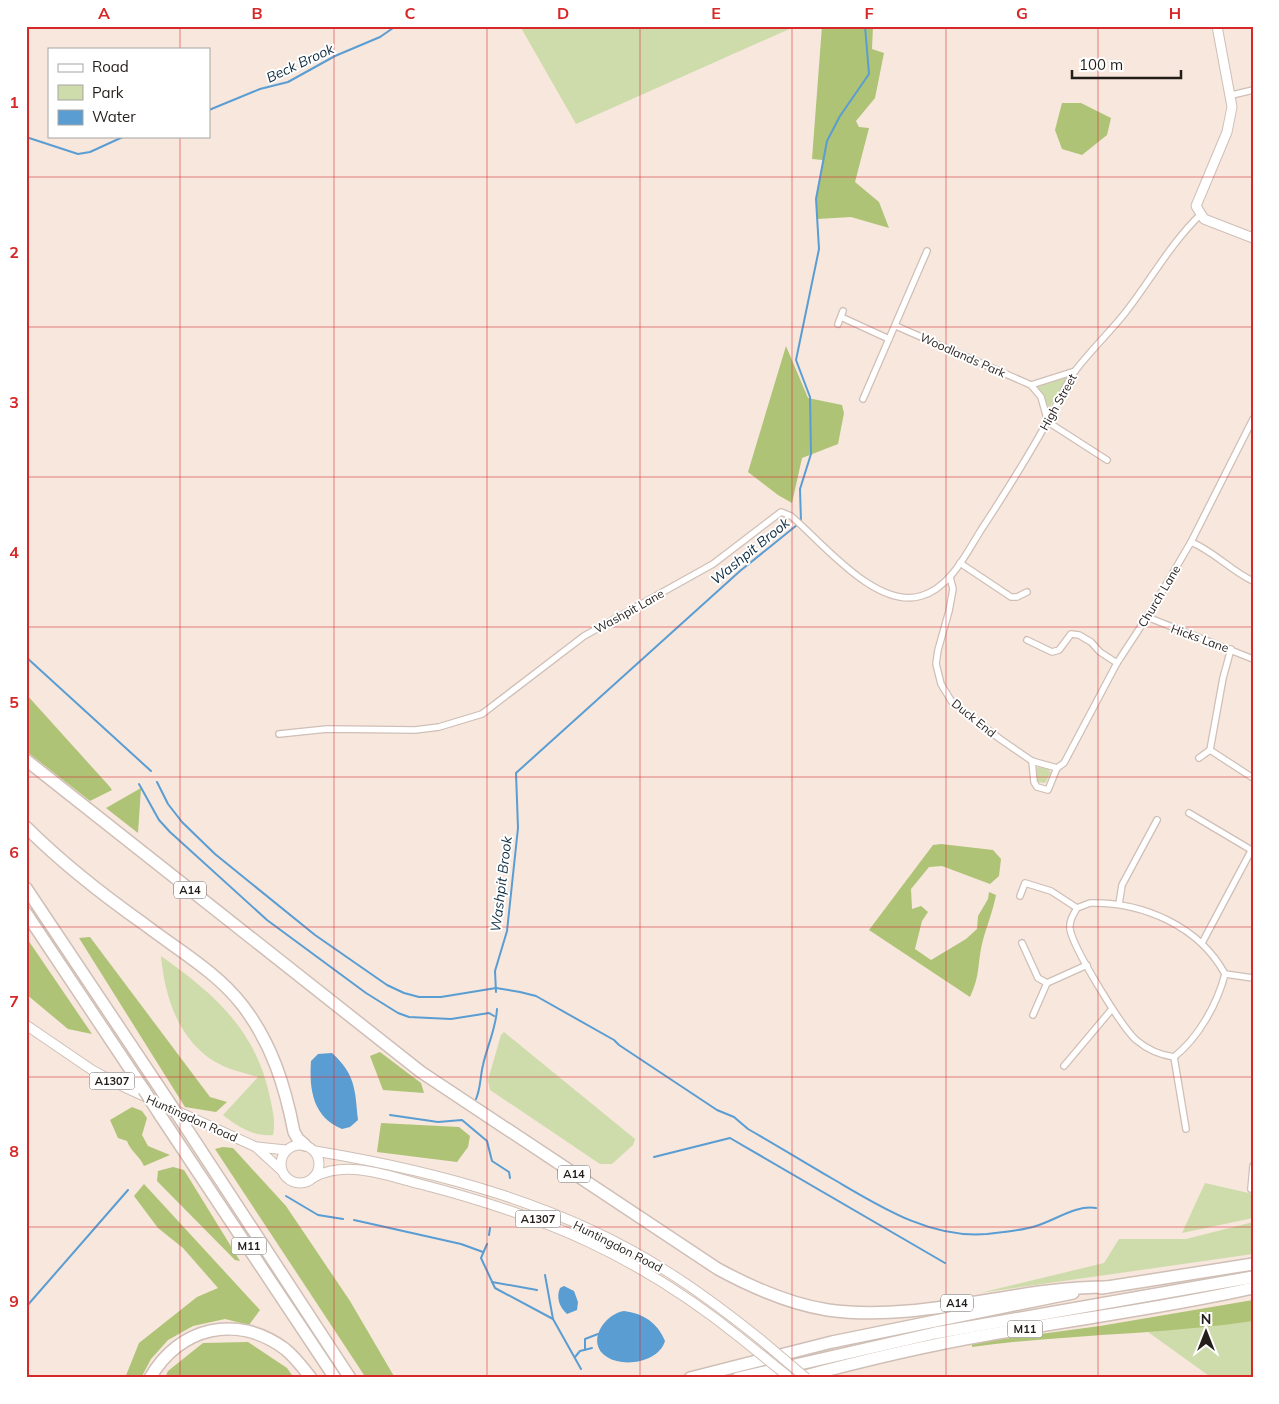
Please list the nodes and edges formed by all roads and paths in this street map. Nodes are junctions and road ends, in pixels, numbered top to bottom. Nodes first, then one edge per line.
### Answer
1 (1217, 26) edge
2 (1253, 90) edge
3 (1232, 95) junction
4 (1200, 215) junction
5 (1253, 238) edge
6 (928, 251) dead end
7 (838, 324) dead end
8 (896, 326) junction
9 (889, 339) junction
10 (1075, 371) junction
11 (1031, 384) junction
12 (863, 399) dead end
13 (1253, 419) edge
14 (1048, 422) junction
15 (1107, 460) dead end
16 (1191, 542) junction
17 (960, 563) junction
18 (950, 577) junction
19 (1253, 581) edge
20 (1027, 592) dead end
21 (1148, 617) junction
22 (1027, 640) dead end
23 (1232, 649) junction
24 (1253, 659) edge
25 (1117, 663) junction
26 (279, 734) dead end
27 (1210, 750) junction
28 (1199, 758) dead end
29 (26, 760) edge
30 (1032, 760) junction
31 (1057, 768) junction
32 (1253, 778) edge
33 (1189, 813) dead end
34 (1157, 820) dead end
35 (26, 827) edge
36 (1252, 851) edge
37 (26, 888) edge
38 (1020, 896) dead end
39 (1119, 904) junction
40 (1077, 908) junction
41 (26, 914) edge
42 (1022, 943) dead end
43 (1202, 943) junction
44 (1087, 965) junction
45 (1225, 974) junction
46 (1253, 978) edge
47 (1047, 983) junction
48 (1112, 1009) junction
49 (1033, 1016) dead end
50 (26, 1026) edge
51 (1174, 1057) junction
52 (1064, 1066) dead end
53 (1186, 1129) dead end
54 (256, 1147) junction
55 (310, 1148) junction
56 (286, 1150) junction
57 (1253, 1166) edge
58 (281, 1170) junction
59 (314, 1177) junction
60 (1251, 1189) dead end
61 (1253, 1264) edge
62 (1253, 1277) edge
63 (1107, 1287) junction
64 (1253, 1288) edge
65 (810, 1360) junction
66 (150, 1378) edge
67 (311, 1378) edge
68 (335, 1378) edge
69 (350, 1378) edge
70 (690, 1378) edge
71 (738, 1378) edge
72 (768, 1378) edge
73 (790, 1378) edge
74 (798, 1378) edge
75 (806, 1378) edge

1 - 3 main road
2 - 3 street
3 - 4 main road
4 - 5 main road
4 - 10 street, High Street
6 - 8 street
7 - 9 street
8 - 9 street
8 - 11 street, Woodlands Park
9 - 12 street
10 - 11 street
10 - 14 street, High Street
11 - 14 street
13 - 16 street, Church Lane
14 - 15 street
14 - 17 street, High Street
16 - 19 street
16 - 21 street, Church Lane
17 - 18 street, High Street
17 - 20 street
18 - 26 street, Washpit Lane
18 - 30 street, Duck End
21 - 23 street, Hicks Lane
21 - 25 street, Church Lane
22 - 25 street
23 - 24 street, Hicks Lane
23 - 27 street
25 - 31 street, Church Lane
27 - 28 street
27 - 32 street
29 - 63 highway, A14
30 - 31 street, Duck End
30 - 31 street, Church Lane
33 - 36 street
34 - 39 street
35 - 55 highway
36 - 43 street
37 - 69 highway, M11, bridge
38 - 40 street
39 - 40 street
39 - 43 street
40 - 44 street
41 - 68 highway, M11, bridge
42 - 47 street
43 - 45 street
44 - 47 street
44 - 48 street
45 - 46 street
45 - 51 street
47 - 49 street
48 - 51 street
48 - 52 street
50 - 54 main road, Huntingdon Road / A1307
51 - 53 street
54 - 56 main road, Huntingdon Road / A1307
54 - 58 main road, Huntingdon Road / A1307
55 - 56 main road
55 - 59 main road
55 - 75 main road, Huntingdon Road / A1307, bridge
56 - 58 main road
57 - 60 street
58 - 59 main road
59 - 73 main road, Huntingdon Road / A1307, bridge
61 - 63 highway, A14
62 - 65 highway, A14
63 - 70 highway, A14
64 - 74 highway, M11
65 - 71 highway, A14
65 - 72 highway
66 - 67 highway

